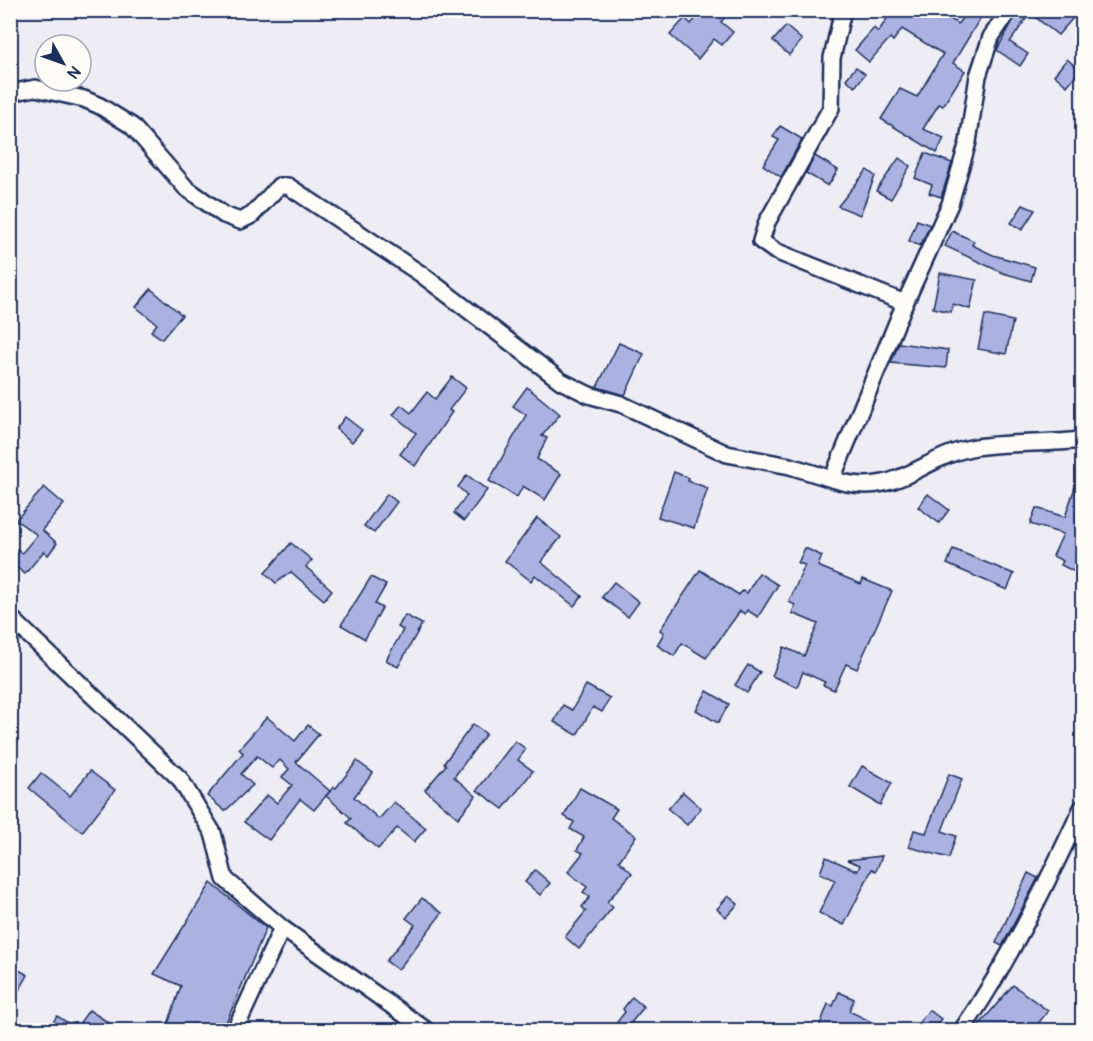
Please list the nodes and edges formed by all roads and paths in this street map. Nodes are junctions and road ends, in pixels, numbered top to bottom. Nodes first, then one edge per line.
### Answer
1 (843, 10) edge
2 (1009, 10) edge
3 (10, 93) edge
4 (905, 303) junction
5 (1083, 440) edge
6 (832, 479) junction
7 (10, 617) edge
8 (1083, 808) edge
9 (282, 927) junction
10 (236, 1030) edge
11 (426, 1030) edge
12 (962, 1030) edge

1 - 4 street
2 - 4 street
3 - 6 street
4 - 6 street
5 - 6 street
7 - 9 street
8 - 12 street
9 - 10 street
9 - 11 street

